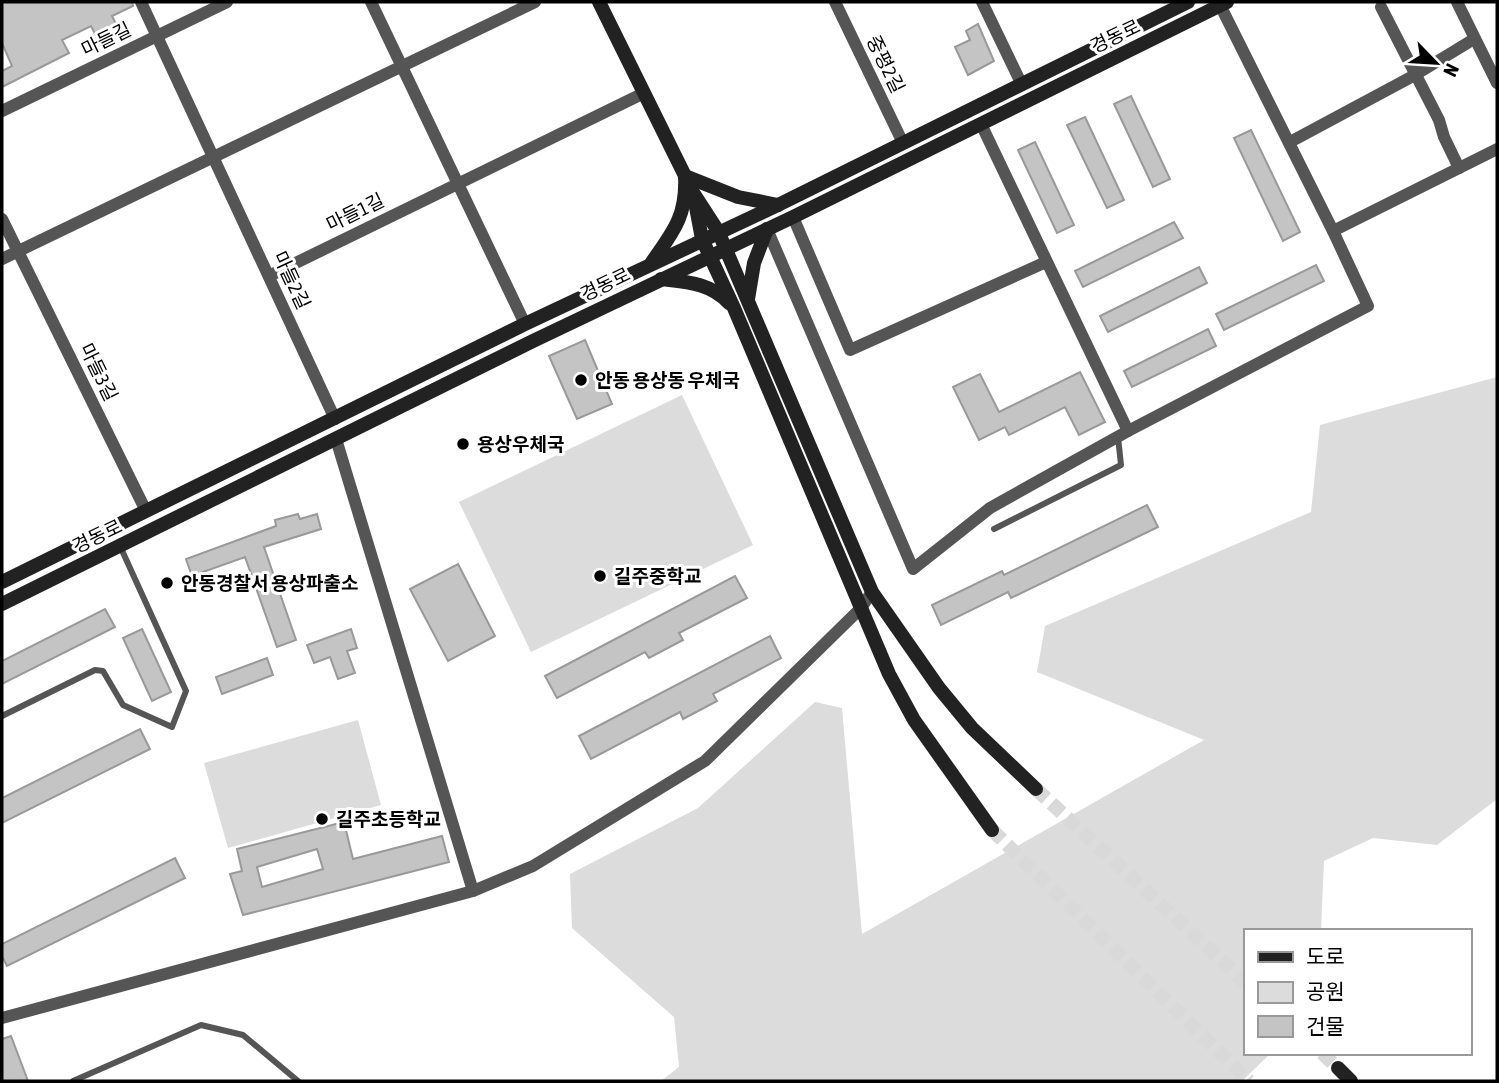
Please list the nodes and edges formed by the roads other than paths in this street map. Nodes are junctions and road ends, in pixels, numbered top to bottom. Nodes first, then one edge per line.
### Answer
1 (141, 2) edge
2 (227, 2) edge
3 (371, 2) edge
4 (535, 2) edge
5 (599, 2) edge
6 (835, 2) edge
7 (982, 2) edge
8 (1188, 2) edge
9 (1457, 2) edge
10 (1224, 4) edge
11 (1381, 7) dead end
12 (157, 36) junction
13 (1474, 39) junction
14 (402, 66) junction
15 (1415, 75) junction
16 (1497, 83) edge
17 (1023, 85) junction
18 (644, 93) junction
19 (2, 111) edge
20 (981, 124) junction
21 (1290, 142) junction
22 (903, 143) junction
23 (1497, 149) edge
24 (213, 157) junction
25 (1459, 168) junction
26 (685, 176) junction
27 (458, 183) junction
28 (694, 194) junction
29 (778, 205) junction
30 (793, 217) junction
31 (2, 219) edge
32 (767, 229) junction
33 (718, 232) junction
34 (1333, 232) junction
35 (702, 239) junction
36 (726, 249) junction
37 (18, 251) junction
38 (710, 256) junction
39 (2, 258) edge
40 (1046, 262) junction
41 (652, 263) junction
42 (269, 276) junction
43 (660, 279) junction
44 (748, 300) junction
45 (734, 308) junction
46 (525, 324) junction
47 (335, 419) junction
48 (1123, 434) junction
49 (336, 439) junction
50 (146, 510) junction
51 (994, 529) dead end
52 (120, 546) junction
53 (2, 582) edge
54 (872, 592) junction
55 (2, 604) edge
56 (861, 608) junction
57 (2, 716) edge
58 (1036, 789) tunnel mouth
59 (992, 830) tunnel mouth
60 (473, 891) junction
61 (2, 1018) edge
62 (1338, 1068) tunnel mouth
63 (73, 1081) edge
64 (298, 1081) edge
65 (1351, 1081) edge

1 - 12 street, 마들2길
2 - 12 street, 마들길
3 - 14 street
4 - 14 street
5 - 18 street
6 - 22 street, 중평2길
7 - 17 street
8 - 17 street, 경동로
9 - 13 street
10 - 20 street, 경동로
10 - 21 street
11 - 15 street
12 - 19 street, 마들길
12 - 24 street, 마들2길
13 - 15 street
13 - 16 street
14 - 24 street
14 - 27 street
15 - 21 street
15 - 25 street
17 - 22 street, 경동로
18 - 26 street
18 - 27 street, 마들1길
20 - 30 street, 경동로
20 - 40 street
21 - 34 street
22 - 29 street, 경동로
23 - 25 street
24 - 37 street
24 - 42 street, 마들2길
25 - 34 street
26 - 28 street
26 - 29 street
26 - 41 street
27 - 42 street, 마들1길
27 - 46 street
28 - 33 street
28 - 35 street
29 - 33 street, 경동로
30 - 32 street, 경동로
30 - 40 street
31 - 37 street, 마들3길
32 - 36 street, 경동로
32 - 44 street
32 - 48 street
33 - 35 street, 경동로
33 - 36 street
34 - 48 street
35 - 38 street
35 - 41 street, 경동로
36 - 38 street, 경동로
36 - 44 street
37 - 39 street
37 - 50 street, 마들3길
38 - 43 street, 경동로
38 - 45 street
40 - 48 street
41 - 46 street, 경동로
42 - 47 street, 마들2길
43 - 45 street
43 - 49 street, 경동로
44 - 54 street
45 - 56 street
46 - 47 street, 경동로
47 - 50 street, 경동로
48 - 51 lane
49 - 52 street, 경동로
49 - 60 street
50 - 53 street, 경동로
52 - 55 street, 경동로
52 - 57 lane
54 - 56 street
54 - 58 street
56 - 59 street
56 - 60 street
60 - 61 street
62 - 65 street
63 - 64 lane

